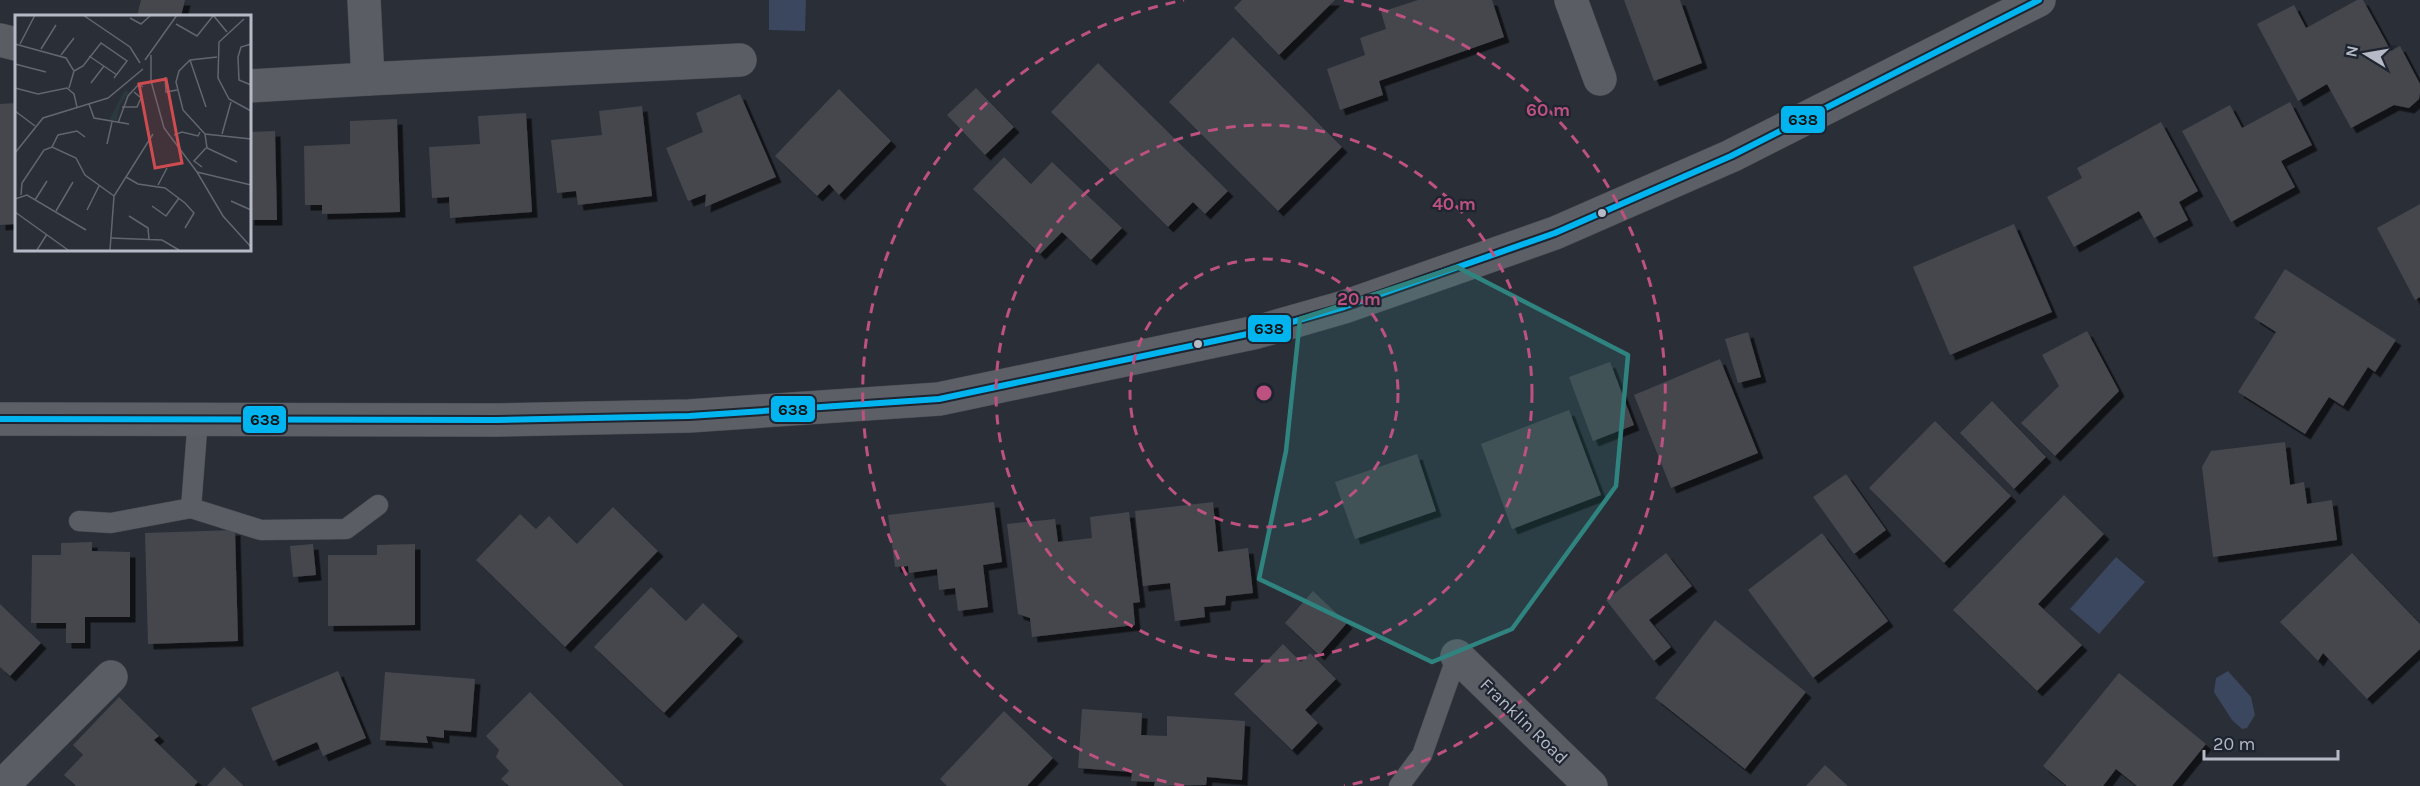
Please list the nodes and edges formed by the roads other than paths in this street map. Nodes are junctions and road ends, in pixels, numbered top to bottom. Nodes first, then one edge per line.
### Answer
1 (364, 0) edge
2 (1571, 0) edge
3 (2039, 0) edge
4 (0, 40) edge
5 (15, 44) edge
6 (740, 60) dead end
7 (368, 79) junction
8 (1600, 79) dead end
9 (250, 86) edge
10 (198, 418) junction
11 (0, 419) edge
12 (378, 505) dead end
13 (191, 508) junction
14 (79, 522) dead end
15 (1456, 656) joint
16 (111, 677) dead end
17 (2, 786) edge
18 (1399, 786) edge
19 (1591, 786) edge

1 - 7 street
2 - 8 street
3 - 10 main road
4 - 5 street
6 - 7 street
7 - 9 street
10 - 11 main road
10 - 13 lane
12 - 13 lane
13 - 14 lane
15 - 18 lane
15 - 19 street, Franklin Road
16 - 17 street

